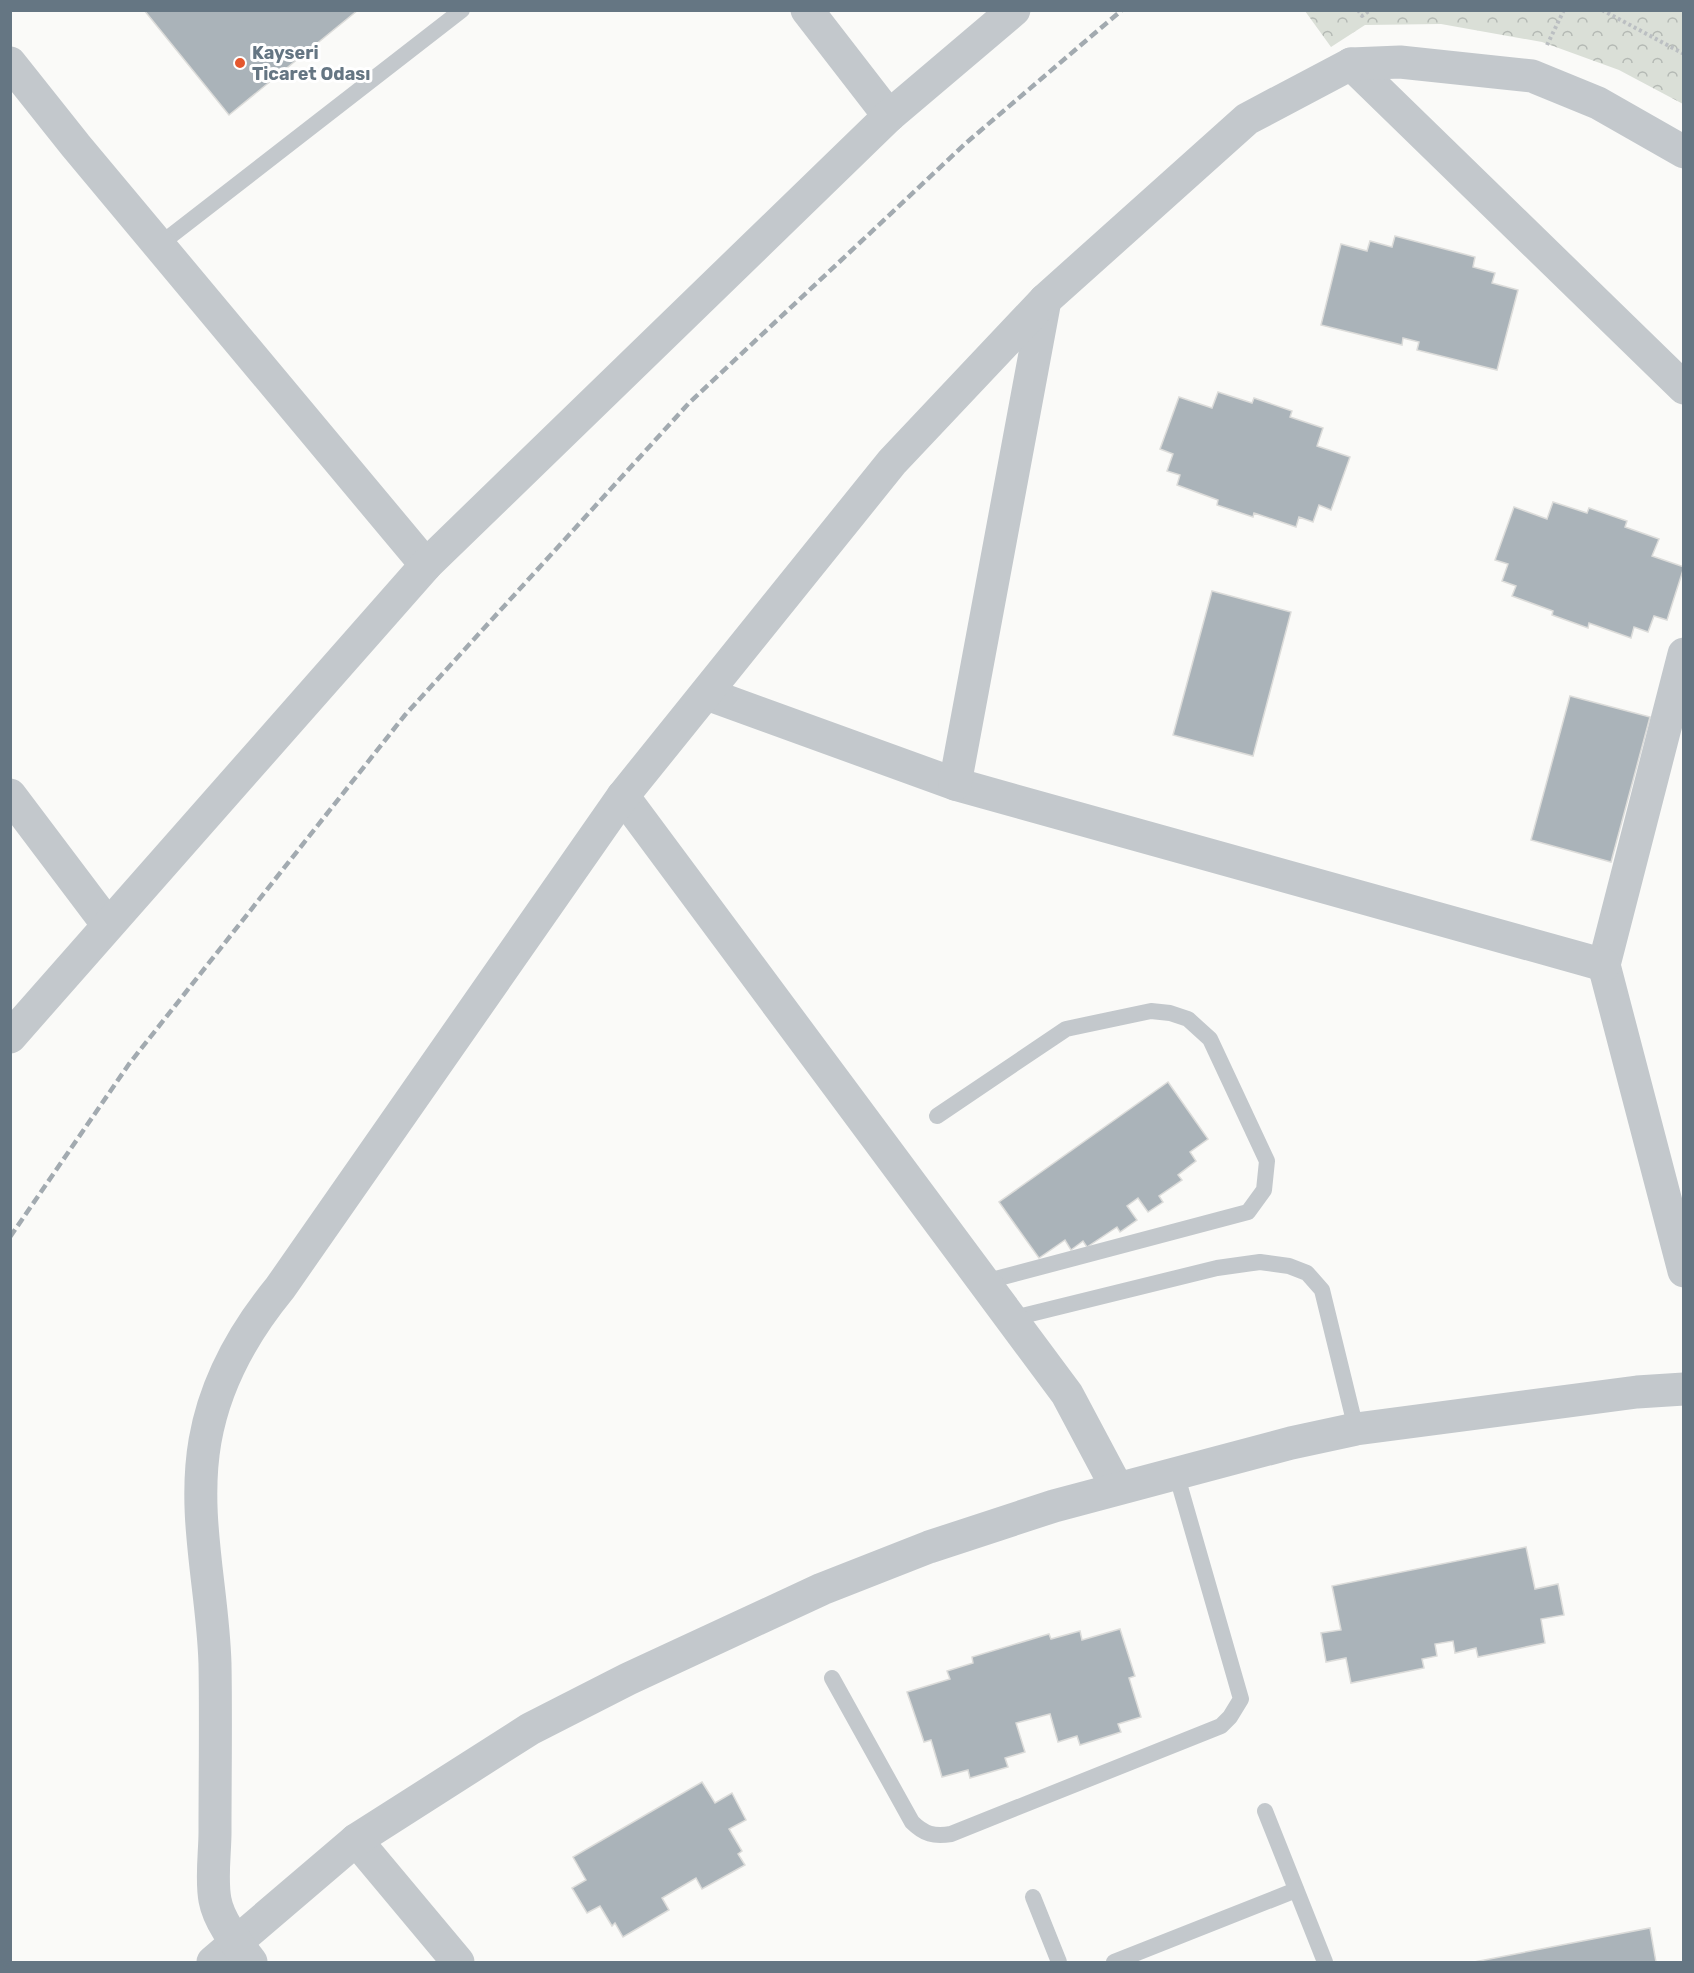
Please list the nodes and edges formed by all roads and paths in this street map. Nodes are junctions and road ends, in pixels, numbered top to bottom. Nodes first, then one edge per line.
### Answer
1 (462, 10) edge
2 (807, 10) edge
3 (1014, 10) edge
4 (1358, 10) edge
5 (1370, 10) edge
6 (1602, 10) edge
7 (1683, 54) edge
8 (10, 63) edge
9 (1351, 64) junction
10 (889, 116) junction
11 (1683, 152) edge
12 (159, 245) junction
13 (1045, 300) junction
14 (1683, 388) edge
15 (426, 565) junction
16 (1683, 654) edge
17 (707, 694) junction
18 (955, 784) junction
19 (10, 795) edge
20 (623, 796) junction
21 (108, 925) junction
22 (1604, 965) junction
23 (10, 1037) edge
24 (937, 1116) dead end
25 (1683, 1271) edge
26 (984, 1282) junction
27 (1010, 1319) junction
28 (1683, 1389) edge
29 (1356, 1429) junction
30 (1176, 1473) junction
31 (1117, 1488) junction
32 (832, 1678) dead end
33 (1265, 1811) dead end
34 (356, 1840) junction
35 (1296, 1890) junction
36 (1033, 1898) dead end
37 (233, 1955) edge
38 (458, 1962) edge
39 (1059, 1962) edge
40 (1114, 1962) edge
41 (1325, 1962) edge

1 - 12 lane
2 - 10 street
3 - 10 street
4 - 5 path
6 - 7 path
8 - 12 street
9 - 11 street
9 - 13 street
9 - 14 street
10 - 15 street
12 - 15 street
13 - 17 street
13 - 18 street
15 - 21 street
16 - 22 street
17 - 18 street
17 - 20 street
18 - 22 street
19 - 21 street
20 - 26 street
20 - 37 street
21 - 23 street
22 - 25 street
24 - 26 lane
26 - 27 street
27 - 29 lane
27 - 31 street
28 - 29 street
29 - 30 street
30 - 31 street
30 - 32 lane
31 - 34 street
33 - 35 lane
34 - 37 street
34 - 38 street
35 - 40 lane
35 - 41 lane
36 - 39 lane

